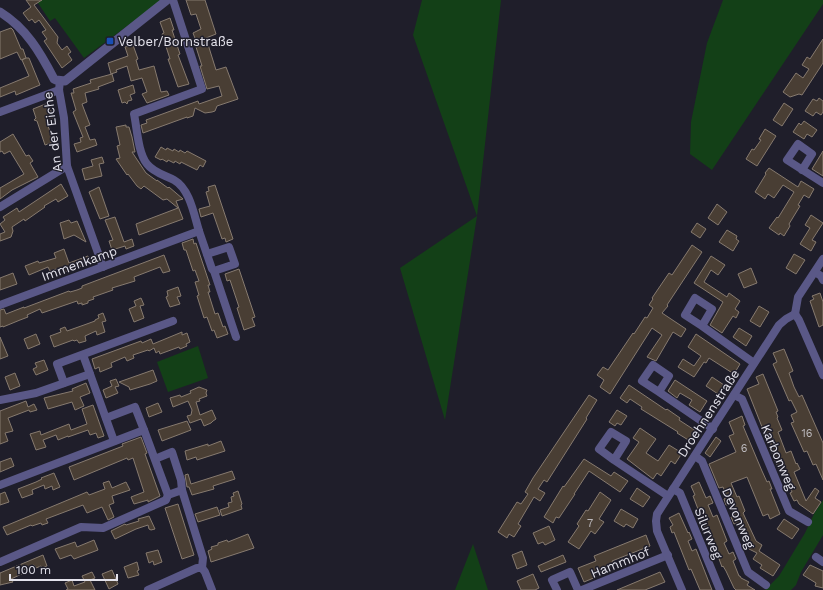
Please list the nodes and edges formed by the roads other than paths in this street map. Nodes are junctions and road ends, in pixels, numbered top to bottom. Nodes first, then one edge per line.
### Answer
1 (167, 0) edge
2 (173, 0) edge
3 (0, 12) edge
4 (59, 86) junction
5 (0, 112) edge
6 (67, 166) junction
7 (802, 170) dead end
8 (823, 183) edge
9 (0, 207) edge
10 (199, 231) junction
11 (207, 254) junction
12 (823, 259) edge
13 (103, 267) junction
14 (214, 271) junction
15 (815, 272) junction
16 (823, 280) edge
17 (0, 305) edge
18 (794, 314) junction
19 (174, 321) dead end
20 (702, 326) dead end
21 (236, 337) dead end
22 (83, 355) junction
23 (754, 363) junction
24 (90, 374) junction
25 (823, 375) edge
26 (64, 383) junction
27 (659, 392) dead end
28 (734, 395) junction
29 (0, 400) edge
30 (106, 418) junction
31 (713, 429) junction
32 (144, 430) junction
33 (114, 441) junction
34 (695, 456) junction
35 (155, 459) junction
36 (614, 460) dead end
37 (0, 485) edge
38 (673, 489) junction
39 (182, 490) junction
40 (168, 495) junction
41 (668, 496) junction
42 (808, 522) dead end
43 (668, 555) junction
44 (0, 562) edge
45 (202, 568) junction
46 (766, 585) dead end
47 (148, 590) edge
48 (212, 590) edge
49 (557, 590) edge
50 (578, 590) edge
51 (582, 590) edge
52 (682, 590) edge
53 (720, 590) edge

1 - 4 street
2 - 10 street
3 - 4 street, An der Eiche
4 - 5 street
4 - 6 street, An der Eiche
6 - 9 street
6 - 13 street, An der Eiche
7 - 8 street
10 - 11 street
10 - 13 street, Immenkamp
11 - 14 street
11 - 14 street
12 - 15 street
13 - 17 street, Immenkamp
14 - 21 street
15 - 16 street
15 - 18 street
18 - 23 street, Droehnenstraße
18 - 25 street
19 - 22 street
20 - 23 street
22 - 24 street
22 - 26 street
23 - 28 street, Droehnenstraße
24 - 26 street
24 - 30 street
26 - 29 street
27 - 31 street
28 - 31 street, Droehnenstraße
28 - 42 street, Karbonweg
30 - 32 street
30 - 33 street
31 - 34 street, Droehnenstraße
32 - 33 street
32 - 35 street
33 - 37 street
34 - 38 street, Droehnenstraße
34 - 46 street, Devonweg
35 - 39 street
35 - 40 street
36 - 41 street
38 - 41 street, Droehnenstraße
38 - 53 street, Silurweg
39 - 40 street
39 - 45 street
40 - 44 street
41 - 43 street, Droehnenstraße
43 - 51 street, Hammhof
43 - 52 street, Droehnenstraße
45 - 47 street
45 - 48 street
49 - 50 street, Hammhof

